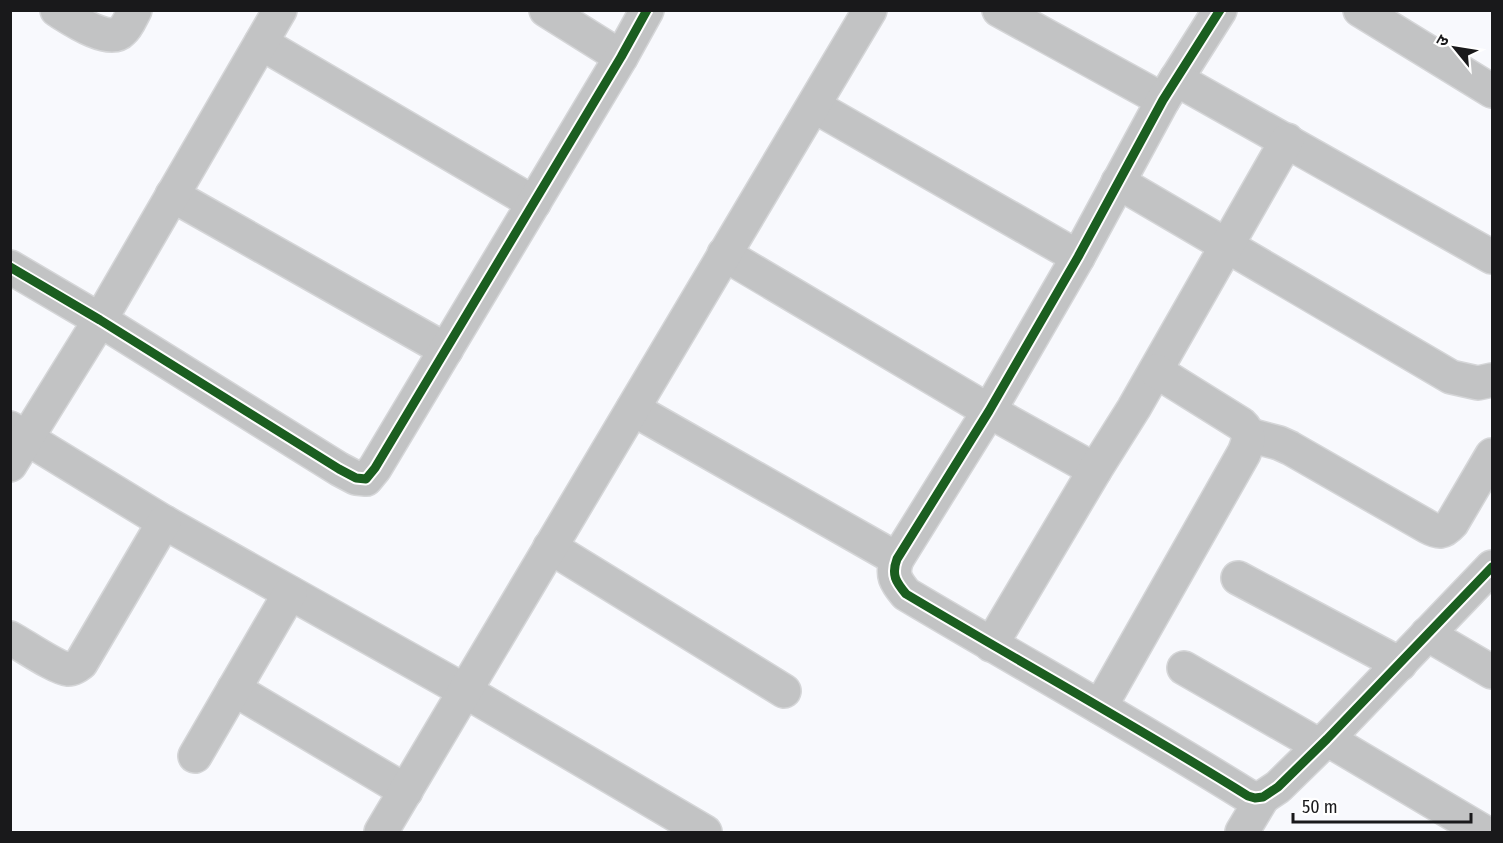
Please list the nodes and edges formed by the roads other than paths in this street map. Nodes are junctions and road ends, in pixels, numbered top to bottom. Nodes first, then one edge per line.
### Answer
1 (57, 10) edge
2 (135, 10) edge
3 (280, 10) edge
4 (546, 10) edge
5 (647, 10) edge
6 (870, 10) edge
7 (999, 10) edge
8 (1220, 10) edge
9 (1379, 15) edge
10 (261, 43) junction
11 (621, 57) junction
12 (1170, 89) junction
13 (1492, 91) edge
14 (814, 106) junction
15 (1287, 140) junction
16 (1118, 182) junction
17 (172, 195) junction
18 (534, 203) junction
19 (1227, 246) junction
20 (724, 254) junction
21 (1492, 256) edge
22 (1078, 257) junction
23 (10, 267) edge
24 (100, 320) junction
25 (446, 350) junction
26 (1155, 371) junction
27 (1492, 380) edge
28 (633, 409) junction
29 (989, 411) junction
30 (1249, 435) junction
31 (16, 444) edge
32 (1492, 455) edge
33 (1095, 470) junction
34 (164, 522) junction
35 (550, 547) junction
36 (897, 559) junction
37 (1492, 567) edge
38 (1238, 578) dead end
39 (290, 593) junction
40 (1427, 634) junction
41 (10, 638) edge
42 (991, 645) junction
43 (1400, 664) junction
44 (1184, 668) dead end
45 (1492, 672) edge
46 (234, 689) junction
47 (465, 691) junction
48 (784, 691) dead end
49 (1100, 707) junction
50 (1324, 742) junction
51 (195, 756) dead end
52 (406, 791) junction
53 (1263, 797) junction
54 (383, 832) edge
55 (705, 832) edge
56 (1242, 832) edge
57 (1484, 832) edge

1 - 2 street
3 - 10 street
4 - 11 street
5 - 11 street
6 - 14 street
7 - 12 street
8 - 12 street
9 - 13 street
10 - 17 street
10 - 18 street
11 - 18 street
12 - 15 street
12 - 16 street
14 - 20 street
14 - 22 street
15 - 19 street
15 - 21 street
16 - 19 street
16 - 22 street
17 - 24 street
17 - 25 street
18 - 25 street
19 - 26 street
19 - 27 street
20 - 28 street
20 - 29 street
22 - 29 street
23 - 24 street
24 - 25 street
24 - 31 street
26 - 30 street
26 - 33 street
28 - 35 street
28 - 36 street
29 - 33 street
29 - 36 street
30 - 32 street
30 - 49 street
31 - 34 street
33 - 42 street
34 - 39 street
34 - 41 street
35 - 47 street
35 - 48 street
36 - 42 street
37 - 40 street
38 - 43 street
39 - 46 street
39 - 47 street
40 - 43 street
40 - 45 street
42 - 49 street
43 - 50 street
44 - 50 street
46 - 51 street
46 - 52 street
47 - 52 street
47 - 55 street
49 - 53 street
50 - 53 street
50 - 57 street
52 - 54 street
53 - 56 street

